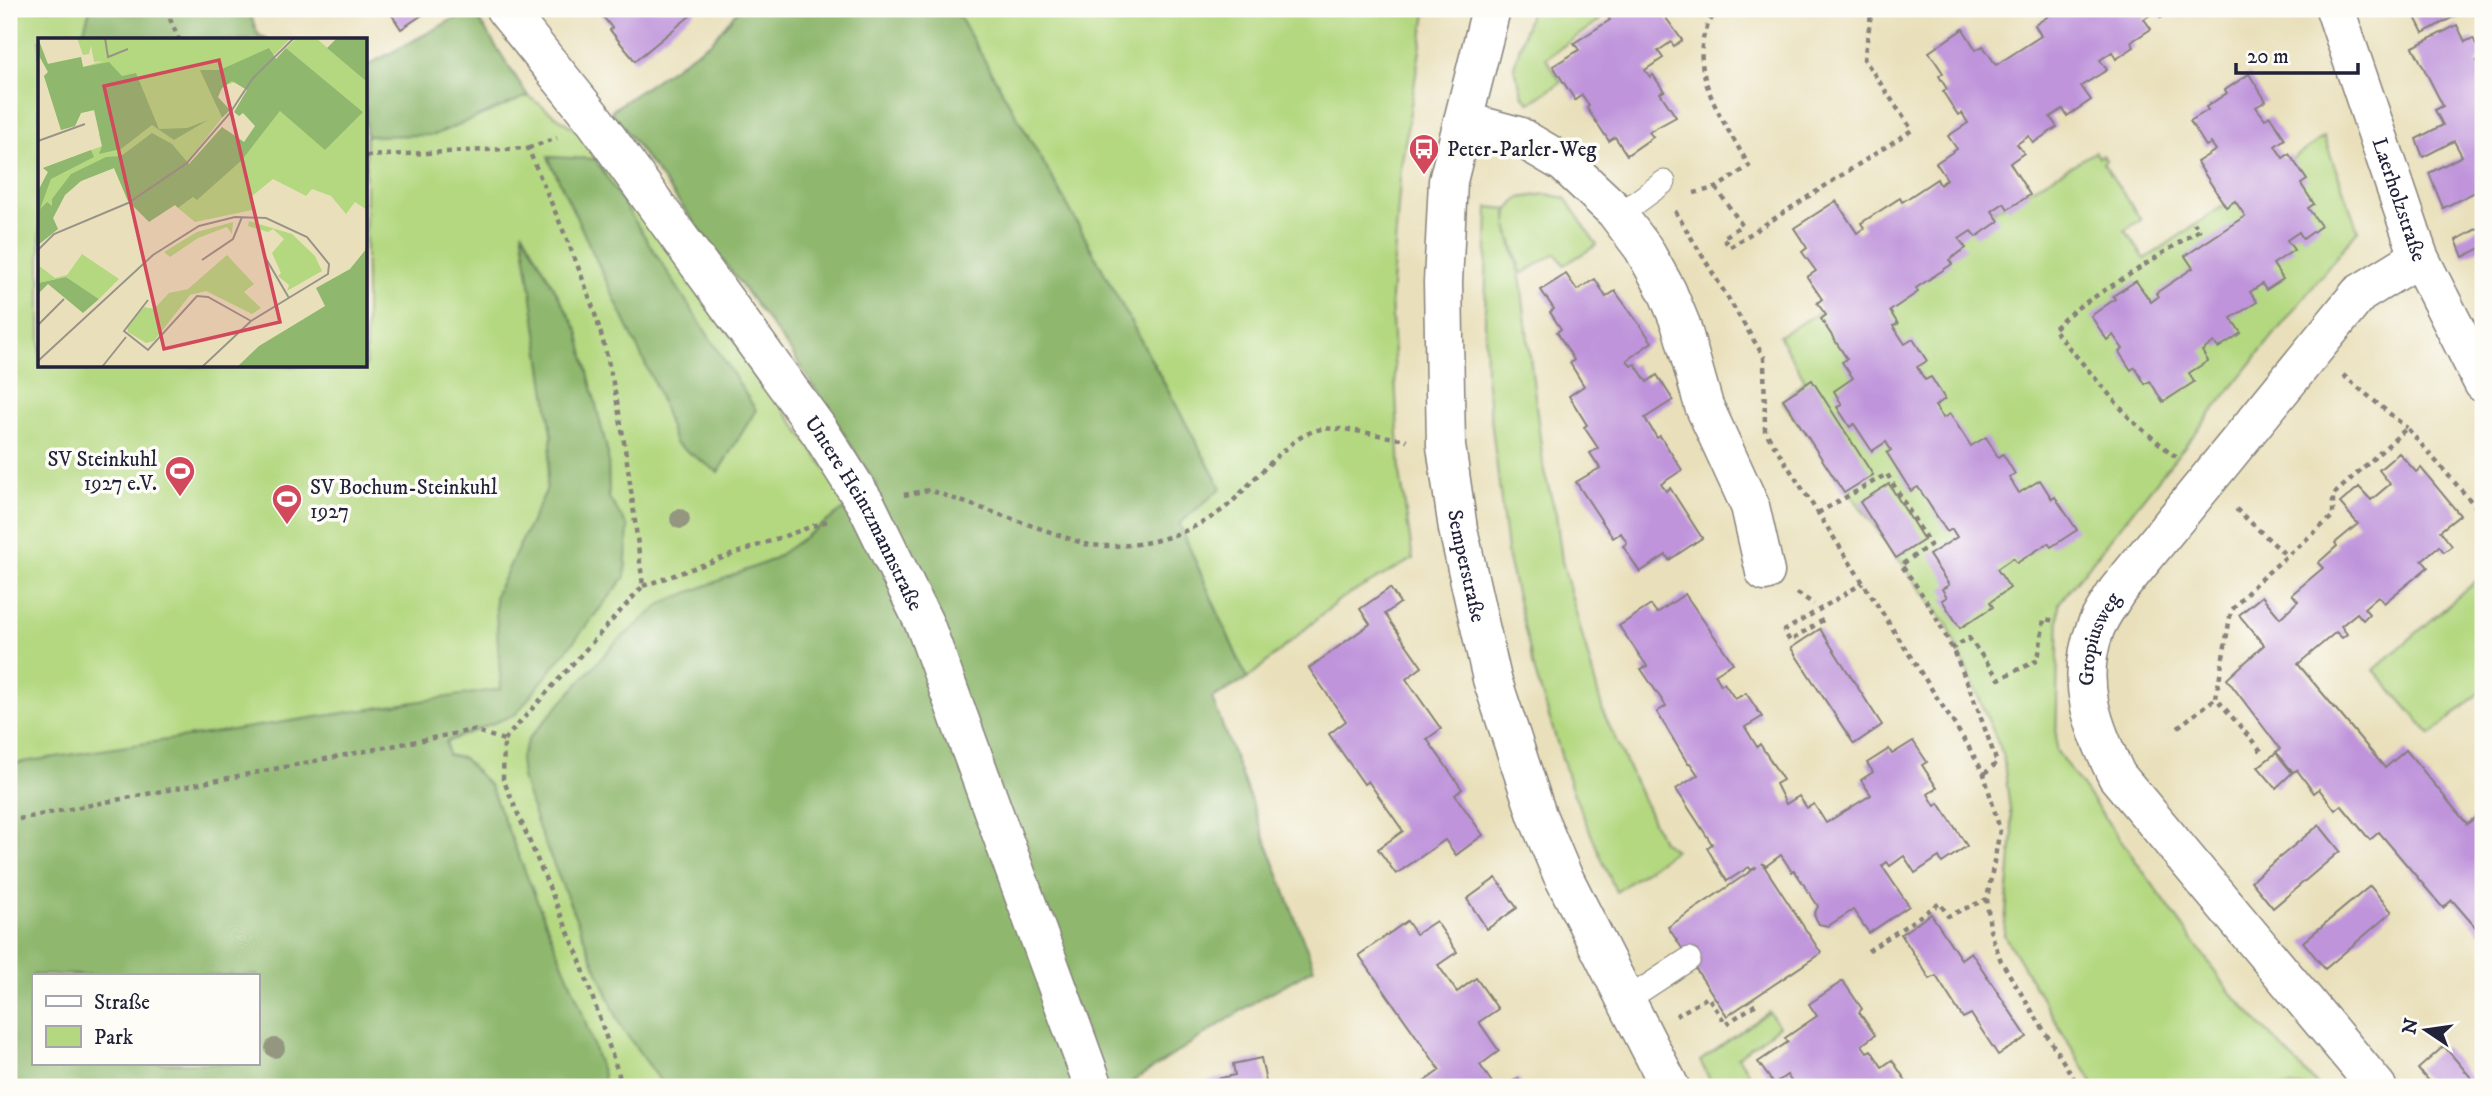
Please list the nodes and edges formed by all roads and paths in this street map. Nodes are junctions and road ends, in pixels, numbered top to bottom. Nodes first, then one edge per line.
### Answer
1 (166, 9) edge
2 (505, 9) edge
3 (1491, 9) edge
4 (1717, 9) edge
5 (1872, 9) edge
6 (2335, 9) edge
7 (178, 38) edge
8 (1463, 121) junction
9 (368, 156) edge
10 (1716, 188) junction
11 (1666, 191) joint
12 (1692, 194) dead end
13 (1618, 216) junction
14 (2194, 223) dead end
15 (2418, 257) junction
16 (2314, 351) junction
17 (2483, 383) edge
18 (2407, 428) junction
19 (1446, 446) junction
20 (2207, 482) junction
21 (867, 506) junction
22 (1818, 513) junction
23 (2483, 516) edge
24 (2287, 556) junction
25 (1765, 572) dead end
26 (1863, 583) junction
27 (643, 586) junction
28 (2044, 619) dead end
29 (1823, 620) dead end
30 (1951, 649) junction
31 (2216, 698) junction
32 (2178, 727) dead end
33 (504, 740) junction
34 (2261, 751) dead end
35 (1984, 774) junction
36 (9, 821) edge
37 (1987, 899) junction
38 (1868, 951) dead end
39 (1689, 959) dead end
40 (1625, 1001) junction
41 (1758, 1003) dead end
42 (1688, 1009) dead end
43 (620, 1087) edge
44 (1094, 1087) edge
45 (1670, 1087) edge
46 (2079, 1087) edge
47 (2377, 1087) edge

1 - 7 path
2 - 21 street, Untere Heintzmannstraße
3 - 8 street, Semperstraße
4 - 10 path
5 - 10 path
6 - 15 street, Laerholzstraße
8 - 13 street
8 - 19 street, Semperstraße
9 - 27 path
10 - 12 path
11 - 13 lane
11 - 22 path
13 - 25 street
14 - 20 path
15 - 16 street, Gropiusweg
15 - 17 street, Laerholzstraße
16 - 18 path
16 - 20 street, Gropiusweg
18 - 23 path
18 - 24 path
19 - 21 path
19 - 40 street, Semperstraße
20 - 24 path
20 - 47 street, Gropiusweg
21 - 27 path
21 - 44 street, Untere Heintzmannstraße
22 - 26 path
22 - 30 path
24 - 31 path
26 - 29 path
26 - 35 path
27 - 33 path
28 - 30 path
30 - 35 path
31 - 32 path
31 - 34 path
33 - 36 path
33 - 43 path
35 - 37 path
37 - 38 path
37 - 46 path
39 - 40 lane
40 - 45 street, Semperstraße
41 - 42 path

